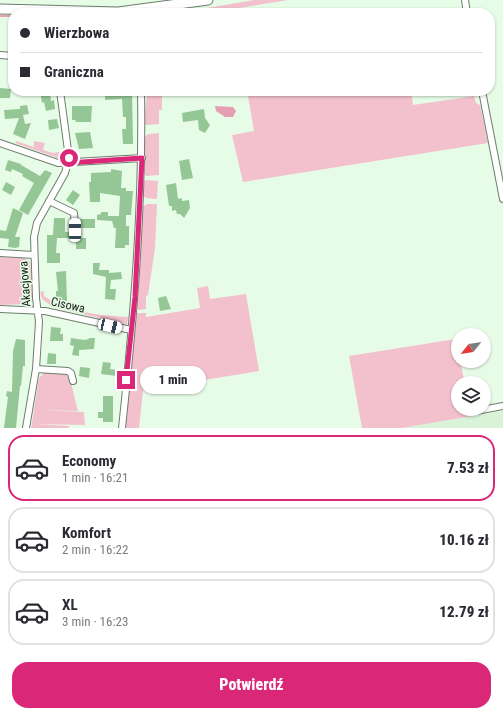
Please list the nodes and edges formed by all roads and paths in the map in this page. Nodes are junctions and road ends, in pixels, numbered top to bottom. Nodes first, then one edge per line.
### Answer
1 (208, 0) edge
2 (160, 8) edge
3 (61, 96) edge
4 (140, 96) edge
5 (483, 96) edge
6 (1, 146) edge
7 (142, 158) junction
8 (68, 163) junction
9 (503, 199) edge
10 (49, 201) junction
11 (75, 230) dead end
12 (0, 254) edge
13 (34, 255) junction
14 (0, 310) edge
15 (37, 310) junction
16 (131, 330) junction
17 (36, 369) junction
18 (73, 381) dead end
19 (503, 406) edge
20 (491, 408) edge
21 (26, 428) edge
22 (122, 428) edge

1 - 2 main road
3 - 8 street, Akacjowa
4 - 7 street
5 - 9 street
6 - 8 street
7 - 8 street
7 - 16 street
8 - 10 street, Akacjowa
10 - 11 street
10 - 13 street, Akacjowa
12 - 13 street
13 - 15 street, Akacjowa
14 - 15 street, Cisowa
15 - 16 street, Cisowa
15 - 17 street, Akacjowa
16 - 22 street
17 - 18 street
17 - 21 street, Akacjowa
19 - 20 street

